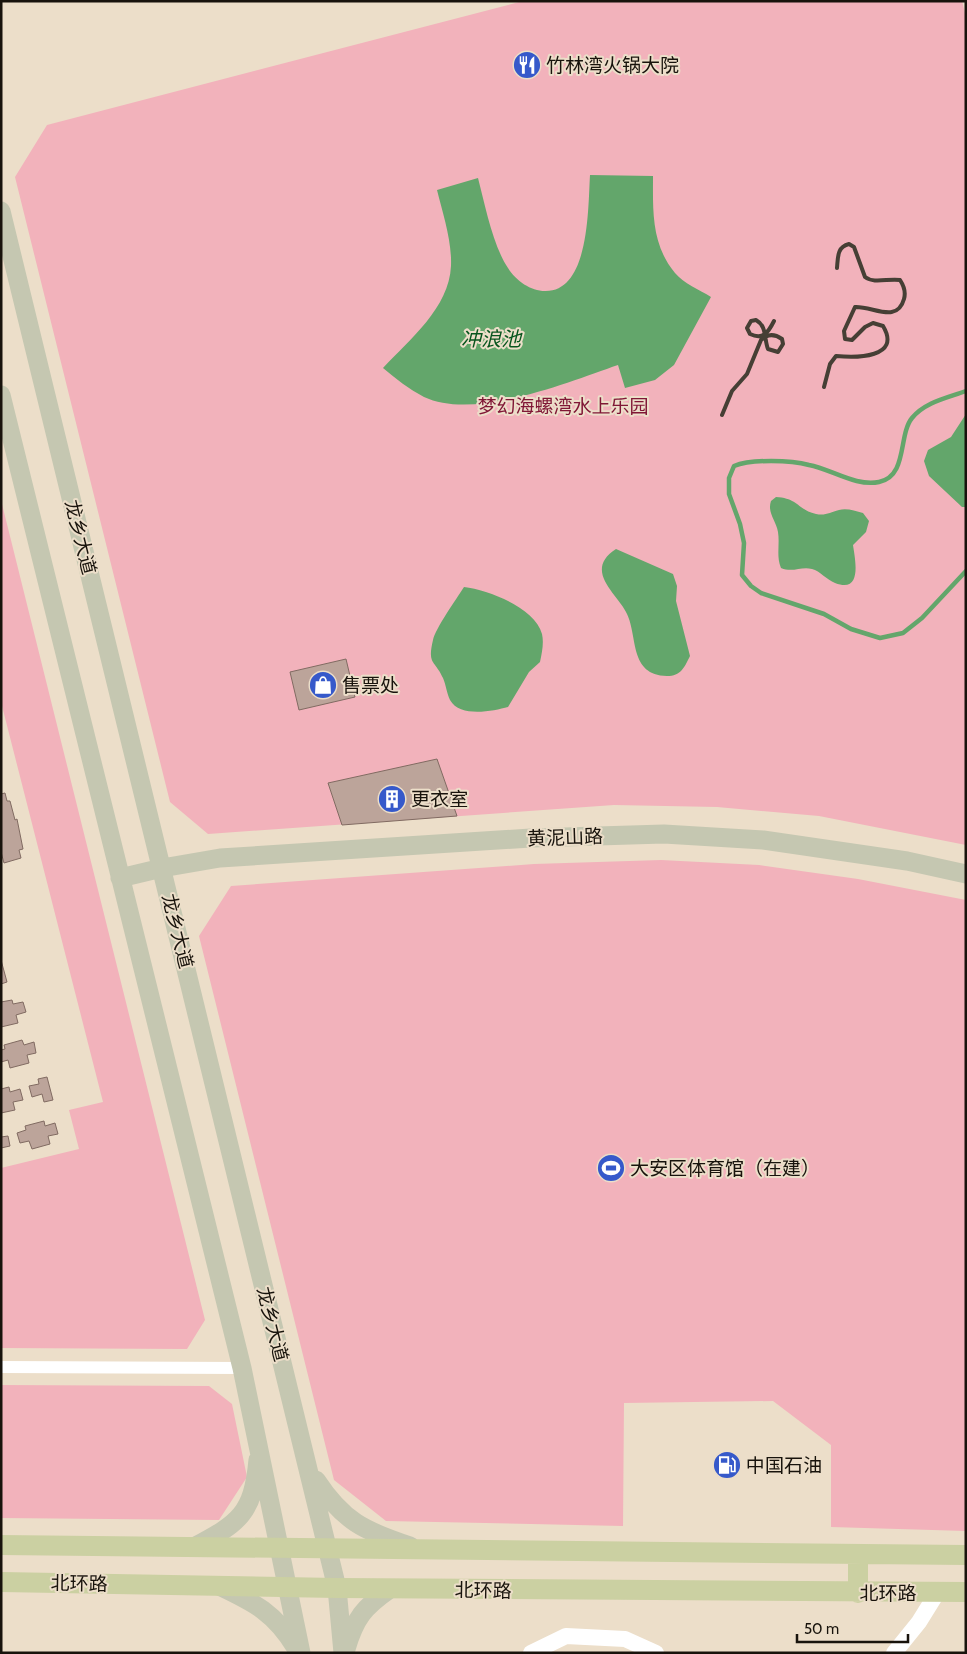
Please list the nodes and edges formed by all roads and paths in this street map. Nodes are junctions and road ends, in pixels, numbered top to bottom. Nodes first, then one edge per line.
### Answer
1 (1, 211) edge
2 (1, 395) edge
3 (162, 868) junction
4 (966, 874) edge
5 (120, 878) junction
6 (1, 1367) edge
7 (242, 1368) junction
8 (259, 1444) junction
9 (308, 1468) junction
10 (1, 1545) edge
11 (194, 1547) junction
12 (280, 1548) junction
13 (328, 1549) junction
14 (421, 1550) junction
15 (858, 1556) junction
16 (966, 1556) edge
17 (1, 1582) edge
18 (219, 1586) junction
19 (289, 1587) junction
20 (338, 1588) junction
21 (390, 1589) junction
22 (966, 1592) edge
23 (858, 1593) junction
24 (937, 1593) junction
25 (300, 1653) edge
26 (344, 1653) edge
27 (532, 1653) edge
28 (656, 1653) edge
29 (894, 1653) edge

1 - 3 main road, 龙乡大道
2 - 5 main road
3 - 4 main road, 黄泥山路
3 - 5 main road, 黄泥山路
3 - 9 main road, 龙乡大道
5 - 7 main road
6 - 7 street
7 - 8 main road
8 - 11 main road
8 - 12 main road
9 - 13 main road, 龙乡大道
9 - 14 main road
10 - 11 main road, 北环路
11 - 12 main road, 北环路
12 - 13 main road, 北环路
12 - 19 main road
13 - 14 main road, 北环路
13 - 20 main road, 龙乡大道
14 - 15 main road, 北环路
15 - 16 main road, 北环路
15 - 23 main road
17 - 18 main road, 北环路
18 - 19 main road, 北环路
18 - 25 main road
19 - 20 main road, 北环路
19 - 25 main road
20 - 21 main road, 北环路
20 - 26 main road, 龙乡大道
21 - 23 main road, 北环路
21 - 26 main road
22 - 24 main road, 北环路
23 - 24 main road, 北环路
24 - 29 street
27 - 28 street

